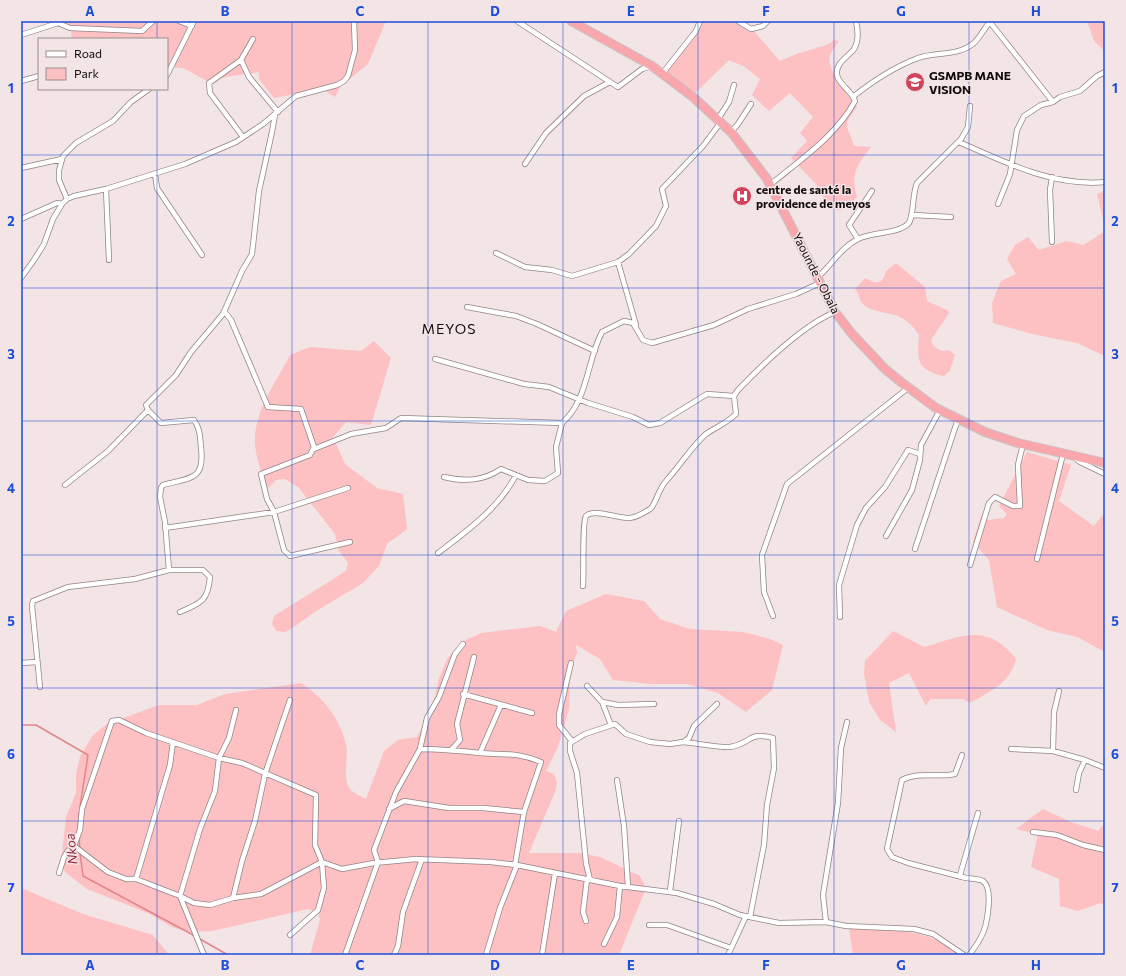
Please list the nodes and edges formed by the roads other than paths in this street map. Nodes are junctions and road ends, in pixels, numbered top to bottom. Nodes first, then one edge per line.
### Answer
1 (153, 21) edge
2 (179, 21) edge
3 (354, 21) edge
4 (517, 21) edge
5 (571, 21) edge
6 (700, 21) edge
7 (738, 21) edge
8 (768, 21) edge
9 (856, 21) edge
10 (989, 22) edge
11 (193, 23) edge
12 (21, 35) edge
13 (252, 39) dead end
14 (241, 60) junction
15 (652, 66) junction
16 (1105, 72) edge
17 (168, 73) edge
18 (662, 74) junction
19 (38, 76) edge
20 (21, 80) edge
21 (610, 82) junction
22 (734, 85) dead end
23 (148, 90) edge
24 (854, 96) junction
25 (1053, 102) junction
26 (751, 104) dead end
27 (970, 106) dead end
28 (276, 113) junction
29 (719, 121) junction
30 (731, 132) junction
31 (243, 138) junction
32 (959, 142) junction
33 (62, 159) junction
34 (525, 164) dead end
35 (1010, 165) junction
36 (21, 168) edge
37 (155, 174) junction
38 (1052, 177) junction
39 (1105, 182) edge
40 (770, 185) junction
41 (106, 189) junction
42 (872, 191) dead end
43 (67, 199) junction
44 (62, 204) junction
45 (998, 204) dead end
46 (912, 215) junction
47 (951, 217) dead end
48 (21, 219) edge
49 (858, 239) junction
50 (1052, 242) dead end
51 (496, 253) dead end
52 (202, 255) dead end
53 (109, 260) dead end
54 (618, 262) junction
55 (21, 278) edge
56 (819, 280) junction
57 (467, 307) dead end
58 (224, 311) junction
59 (835, 312) junction
60 (636, 327) junction
61 (595, 351) junction
62 (435, 359) dead end
63 (908, 388) junction
64 (734, 396) junction
65 (579, 399) junction
66 (148, 410) junction
67 (940, 410) junction
68 (958, 419) junction
69 (562, 423) junction
70 (1023, 444) junction
71 (314, 449) junction
72 (920, 454) junction
73 (1063, 454) junction
74 (1072, 456) junction
75 (1105, 463) edge
76 (1105, 474) edge
77 (516, 475) junction
78 (444, 477) dead end
79 (64, 485) dead end
80 (348, 488) dead end
81 (274, 512) junction
82 (165, 528) junction
83 (886, 536) dead end
84 (350, 542) dead end
85 (914, 549) dead end
86 (438, 553) dead end
87 (1037, 559) dead end
88 (970, 565) dead end
89 (169, 570) junction
90 (584, 586) dead end
91 (180, 612) dead end
92 (773, 616) dead end
93 (840, 617) dead end
94 (463, 644) dead end
95 (474, 657) dead end
96 (37, 662) junction
97 (21, 663) edge
98 (571, 663) dead end
99 (587, 686) dead end
100 (40, 687) dead end
101 (1059, 692) dead end
102 (463, 694) junction
103 (290, 700) dead end
104 (602, 702) junction
105 (654, 704) dead end
106 (716, 704) dead end
107 (501, 705) junction
108 (236, 710) dead end
109 (532, 714) dead end
110 (847, 722) dead end
111 (611, 725) junction
112 (572, 741) junction
113 (173, 742) junction
114 (683, 742) junction
115 (420, 749) junction
116 (452, 749) junction
117 (1011, 749) dead end
118 (1053, 751) junction
119 (480, 753) junction
120 (962, 755) dead end
121 (219, 758) junction
122 (1085, 760) junction
123 (1105, 768) edge
124 (265, 774) junction
125 (617, 780) dead end
126 (1076, 790) dead end
127 (389, 809) junction
128 (524, 812) junction
129 (978, 813) dead end
130 (679, 821) dead end
131 (1033, 832) dead end
132 (74, 846) junction
133 (1105, 850) edge
134 (422, 859) junction
135 (322, 862) junction
136 (378, 862) junction
137 (516, 865) junction
138 (59, 873) dead end
139 (555, 873) junction
140 (962, 877) junction
141 (136, 879) junction
142 (589, 879) junction
143 (620, 886) junction
144 (628, 886) junction
145 (670, 892) junction
146 (180, 896) junction
147 (234, 898) junction
148 (748, 917) junction
149 (586, 922) dead end
150 (826, 922) junction
151 (649, 925) dead end
152 (290, 935) dead end
153 (604, 944) dead end
154 (731, 948) junction
155 (204, 955) edge
156 (345, 955) edge
157 (394, 955) edge
158 (486, 955) edge
159 (542, 955) edge
160 (728, 955) edge
161 (964, 955) edge
162 (969, 955) edge

1 - 12 street
2 - 11 street
3 - 28 street
4 - 21 street
5 - 15 highway, Yaounde - Obala
6 - 18 street
7 - 8 street
9 - 24 street
10 - 24 street
10 - 25 street
11 - 17 street
13 - 14 street
14 - 28 street
14 - 31 street
15 - 18 highway, Yaounde - Obala
15 - 21 street
16 - 25 street
18 - 29 highway, Yaounde - Obala
19 - 20 street
21 - 34 street
22 - 29 street
23 - 33 street
24 - 40 street
25 - 35 street
26 - 30 street
27 - 32 street
28 - 31 street
28 - 58 street
29 - 30 highway, Yaounde - Obala
29 - 54 street
30 - 40 highway, Yaounde - Obala
31 - 37 street
32 - 35 street
32 - 46 street
33 - 36 street
33 - 43 street
35 - 38 street
35 - 45 street
37 - 41 street
37 - 52 street
38 - 39 street
38 - 50 street
40 - 56 highway, Yaounde - Obala
41 - 43 street
41 - 53 street
42 - 49 street
43 - 44 street
44 - 48 street
44 - 55 street
46 - 47 street
46 - 49 street
49 - 56 street
51 - 54 street
54 - 60 street
56 - 59 highway, Yaounde - Obala
56 - 60 street
57 - 61 street
58 - 66 street
58 - 71 street
59 - 63 highway, Yaounde - Obala
59 - 64 street
60 - 61 street
61 - 65 street
62 - 65 street
63 - 67 highway, Yaounde - Obala
63 - 92 street
64 - 65 street
64 - 90 street
65 - 69 street
66 - 79 street
66 - 82 street
67 - 68 highway, Yaounde - Obala
67 - 72 street
68 - 70 highway, Yaounde - Obala
68 - 85 street
69 - 71 street
69 - 77 street
70 - 73 highway, Yaounde - Obala
70 - 88 street
71 - 81 street
72 - 83 street
72 - 93 street
73 - 74 highway, Yaounde - Obala
73 - 87 street
74 - 75 highway, Yaounde - Obala
74 - 76 street
77 - 78 street
77 - 86 street
80 - 81 street
81 - 82 street
81 - 84 street
82 - 89 street
89 - 91 street
89 - 96 street
94 - 115 street
95 - 102 street
96 - 97 street
96 - 100 street
98 - 112 street
99 - 104 street
101 - 118 street
102 - 107 street
102 - 116 street
103 - 124 street
104 - 105 street
104 - 111 street
106 - 114 street
107 - 109 street
107 - 119 street
108 - 121 street
110 - 150 street
111 - 112 street
111 - 114 street
112 - 142 street
113 - 121 street
113 - 132 street
113 - 141 street
114 - 148 street
115 - 116 street
115 - 127 street
116 - 119 street
117 - 118 street
118 - 122 street
119 - 128 street
120 - 140 street
121 - 124 street
121 - 146 street
122 - 123 street
122 - 126 street
124 - 135 street
124 - 147 street
125 - 144 street
127 - 128 street
127 - 136 street
128 - 137 street
129 - 140 street
130 - 145 street
131 - 133 street
132 - 138 street
132 - 141 street
134 - 136 street
134 - 137 street
134 - 157 street
135 - 136 street
135 - 147 street
135 - 152 street
136 - 156 street
137 - 139 street
137 - 158 street
139 - 142 street
139 - 159 street
140 - 162 street
141 - 146 street
142 - 143 street
142 - 149 street
143 - 144 street
143 - 153 street
144 - 145 street
145 - 148 street
146 - 147 street
146 - 155 street
148 - 150 street
148 - 154 street
150 - 161 street
151 - 154 street
154 - 160 street

